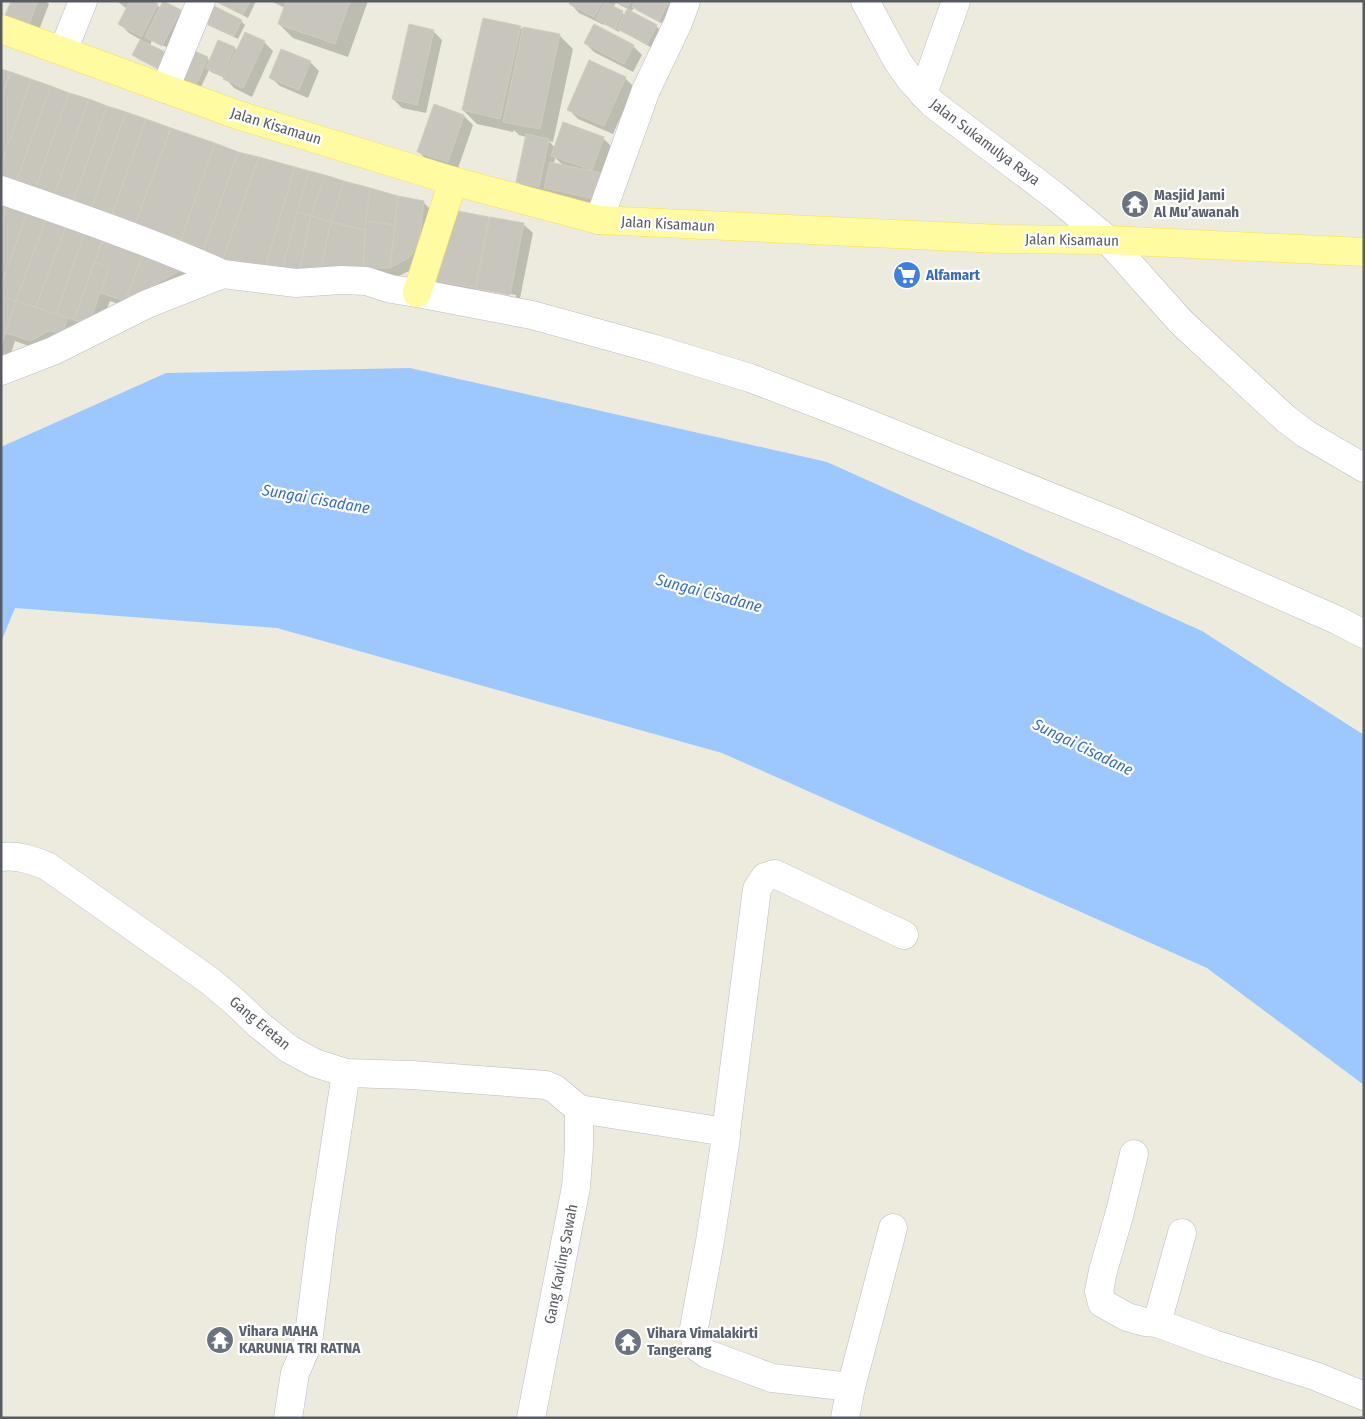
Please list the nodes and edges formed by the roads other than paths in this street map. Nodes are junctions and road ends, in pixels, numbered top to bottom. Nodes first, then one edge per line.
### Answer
1 (83, 1) edge
2 (201, 1) edge
3 (686, 1) edge
4 (865, 1) edge
5 (956, 1) edge
6 (1, 29) edge
7 (63, 51) junction
8 (164, 89) junction
9 (923, 94) junction
10 (453, 180) junction
11 (1, 190) edge
12 (599, 220) junction
13 (1108, 240) junction
14 (1364, 252) edge
15 (223, 274) junction
16 (417, 293) junction
17 (1, 371) edge
18 (1364, 468) edge
19 (1364, 634) edge
20 (1, 857) edge
21 (904, 935) dead end
22 (346, 1073) junction
23 (579, 1109) junction
24 (726, 1132) junction
25 (1134, 1154) dead end
26 (893, 1228) dead end
27 (1182, 1233) dead end
28 (1157, 1323) junction
29 (851, 1387) junction
30 (1364, 1396) edge
31 (288, 1418) edge
32 (531, 1418) edge
33 (845, 1418) edge

1 - 7 street
2 - 8 street
3 - 12 street
4 - 9 street, Jalan Sukamulya Raya
5 - 9 street
6 - 7 main road, Jalan Kisamaun
7 - 8 main road, Jalan Kisamaun
8 - 10 main road, Jalan Kisamaun
9 - 13 street, Jalan Sukamulya Raya
10 - 12 main road, Jalan Kisamaun
10 - 16 main road
11 - 15 street
12 - 13 main road, Jalan Kisamaun
13 - 14 main road, Jalan Kisamaun
13 - 18 street, Jalan Sukamulya Raya
15 - 16 street
15 - 17 street
16 - 19 street
20 - 22 street, Gang Eretan
21 - 24 street
22 - 23 street, Gang Eretan
22 - 31 street
23 - 24 street
23 - 32 street, Gang Kavling Sawah
24 - 29 street
25 - 28 street
26 - 29 street
27 - 28 street
28 - 30 street
29 - 33 street

